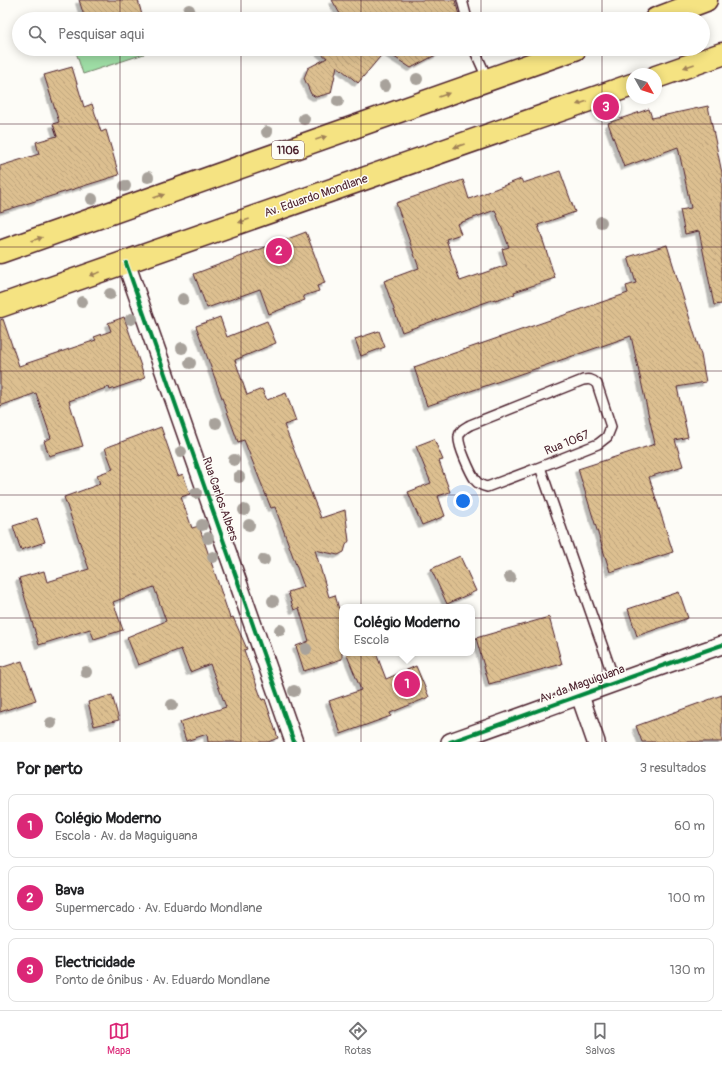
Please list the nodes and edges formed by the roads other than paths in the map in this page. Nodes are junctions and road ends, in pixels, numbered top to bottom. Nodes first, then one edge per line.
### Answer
1 (462, 0) edge
2 (706, 0) edge
3 (465, 12) edge
4 (674, 12) edge
5 (722, 54) edge
6 (477, 56) edge
7 (555, 56) edge
8 (662, 75) edge
9 (488, 80) junction
10 (626, 87) edge
11 (0, 252) edge
12 (126, 263) junction
13 (0, 306) edge
14 (540, 467) junction
15 (722, 645) edge
16 (615, 682) junction
17 (580, 696) junction
18 (294, 742) edge
19 (450, 742) edge
20 (596, 742) edge

1 - 3 lane
2 - 4 main road
5 -> 8 main road
6 - 9 lane
7 - 9 main road, 1106
11 -> 9 main road, 1106
10 -> 12 main road, Av. Eduardo Mondlane
12 -> 13 main road, Av. Eduardo Mondlane
12 - 18 street, Rua Carlos Albers
14 - 14 lane, Rua 1067
14 - 16 lane, Rua 1067
15 - 16 street, Av. da Maguiguana
16 - 17 street, Av. da Maguiguana
17 - 19 street, Av. da Maguiguana
17 - 20 street

